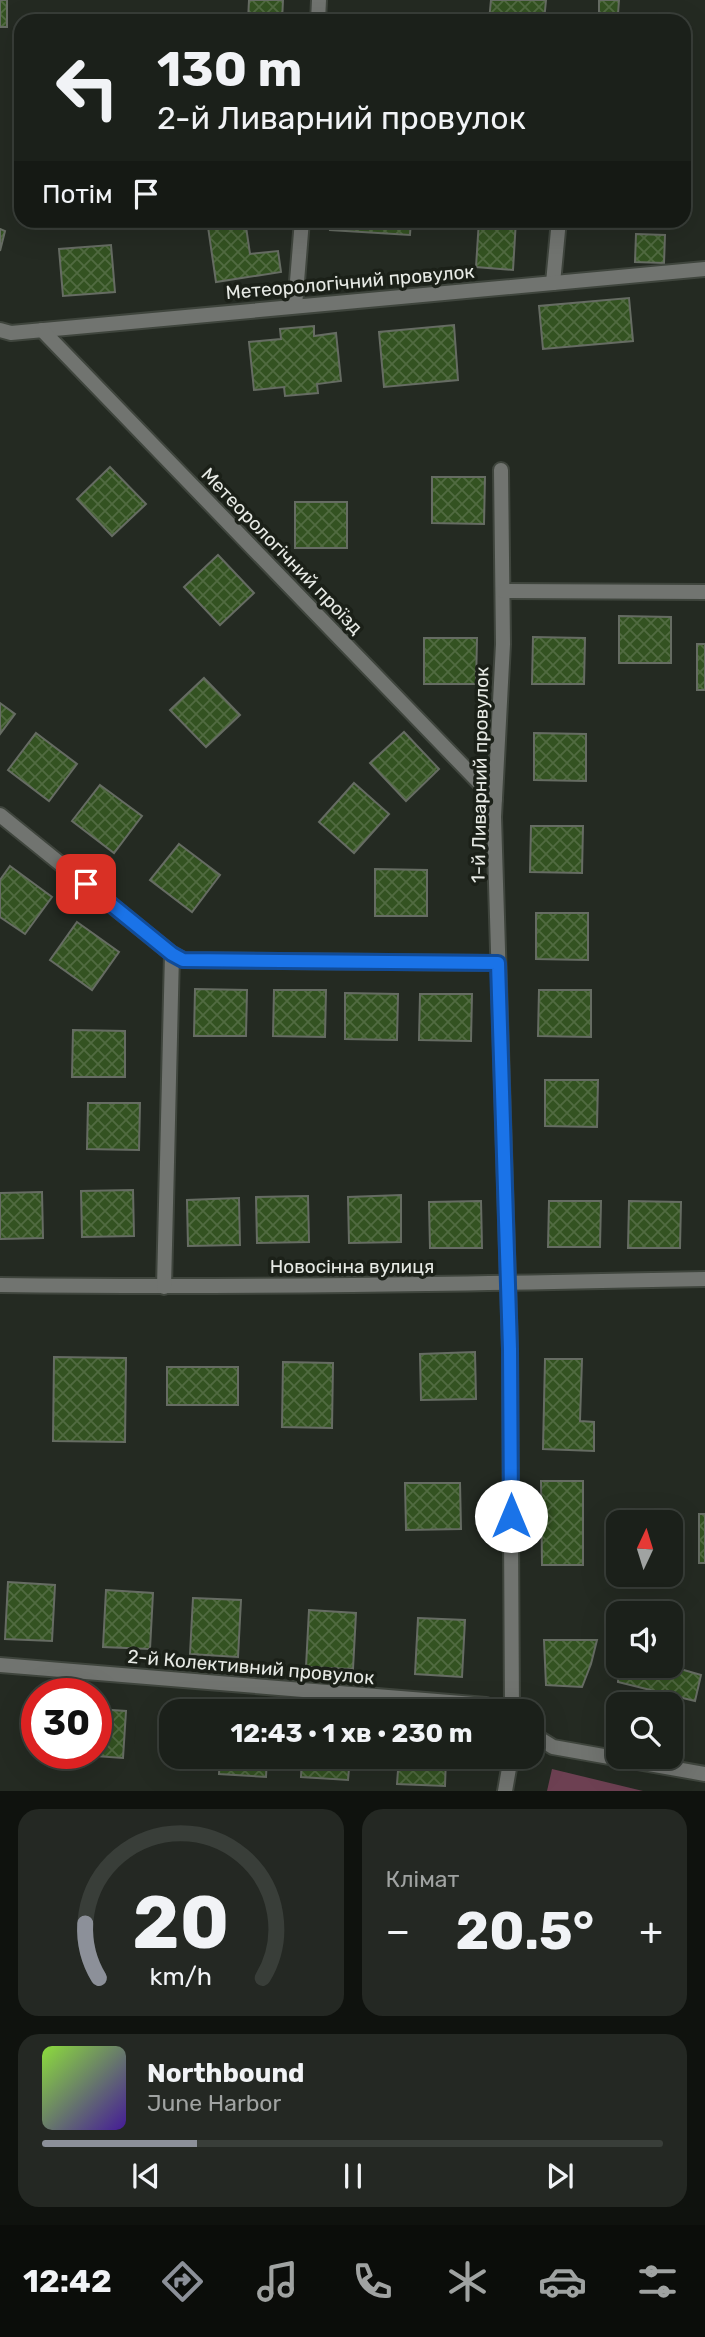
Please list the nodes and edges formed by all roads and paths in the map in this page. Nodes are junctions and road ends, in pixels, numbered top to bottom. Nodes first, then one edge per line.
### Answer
1 (301, 228) edge
2 (558, 228) edge
3 (705, 269) edge
4 (553, 283) junction
5 (295, 306) junction
6 (0, 330) edge
7 (42, 330) junction
8 (501, 470) dead end
9 (503, 591) junction
10 (705, 592) edge
11 (495, 799) junction
12 (0, 815) edge
13 (172, 954) junction
14 (498, 963) junction
15 (705, 1279) edge
16 (508, 1283) junction
17 (0, 1285) edge
18 (164, 1287) junction
19 (0, 1665) edge
20 (413, 1699) edge
21 (512, 1699) edge
22 (544, 1741) edge
23 (509, 1769) edge
24 (705, 1774) edge
25 (505, 1791) edge

1 - 5 street
2 - 4 street
3 - 4 street, Метеорологічний провулок
4 - 5 street, Метеорологічний провулок
5 - 7 street, Метеорологічний провулок
6 - 7 street, Метеорологічний провулок
7 - 11 street, Метеорологічний проїзд
8 - 9 street, 1-й Ливарний провулок
9 - 10 street
9 - 11 street, 1-й Ливарний провулок
11 - 14 street, 1-й Ливарний провулок
12 - 13 street
13 - 14 street
13 - 18 street
14 - 16 street, 1-й Ливарний провулок
15 - 16 street, Новосінна вулиця
16 - 18 street, Новосінна вулиця
16 - 21 street, 1-й Ливарний провулок
17 - 18 street, Новосінна вулиця
19 - 20 street, 2-й Колективний провулок
22 - 24 street
23 - 25 street

